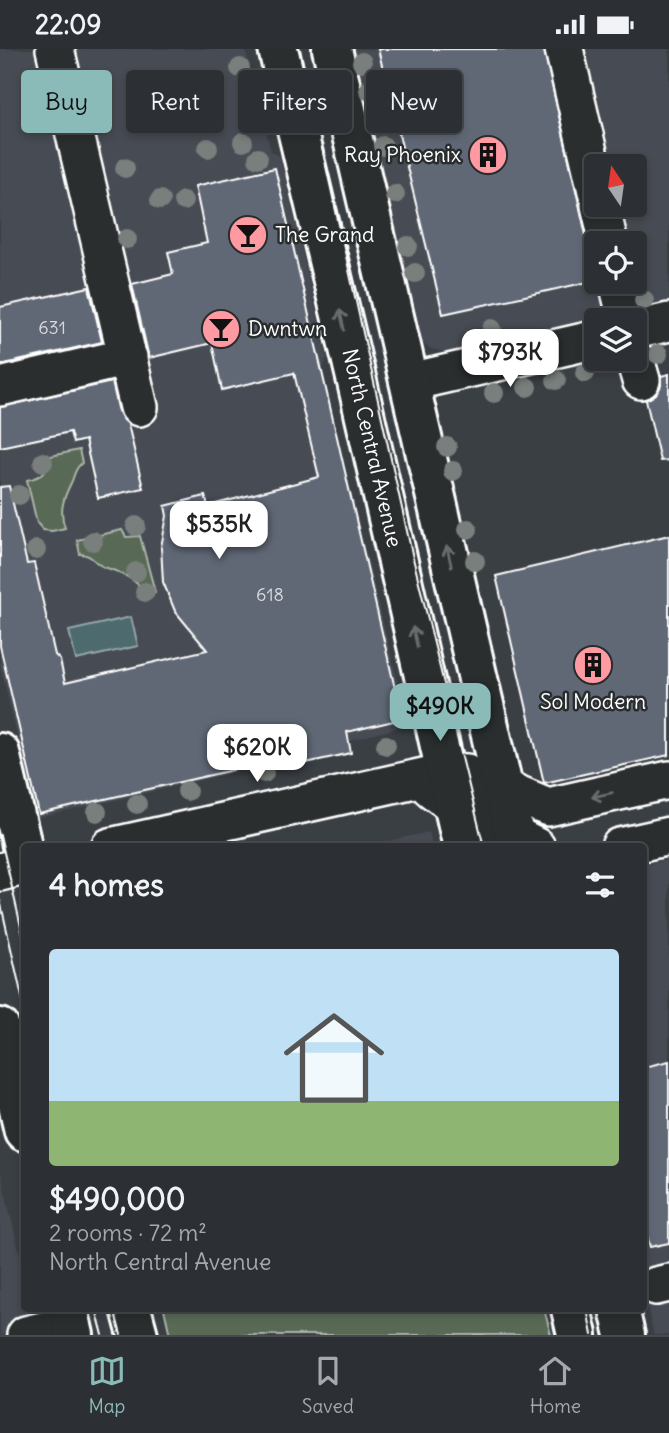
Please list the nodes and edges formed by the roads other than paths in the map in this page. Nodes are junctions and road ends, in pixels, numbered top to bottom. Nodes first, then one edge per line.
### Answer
1 (55, 49) edge
2 (278, 49) edge
3 (332, 49) edge
4 (564, 49) edge
5 (588, 154) edge
6 (669, 322) edge
7 (647, 327) edge
8 (584, 342) edge
9 (128, 357) junction
10 (410, 382) junction
11 (0, 387) edge
12 (139, 407) dead end
13 (0, 753) edge
14 (669, 780) edge
15 (504, 789) junction
16 (454, 798) edge
17 (669, 836) edge
18 (21, 843) edge
19 (138, 843) edge
20 (522, 843) edge
21 (638, 843) edge
22 (21, 867) edge
23 (0, 872) edge
24 (0, 1028) edge
25 (21, 1118) edge
26 (132, 1312) edge
27 (572, 1312) edge
28 (620, 1312) edge
29 (71, 1323) edge
30 (26, 1335) edge
31 (138, 1335) edge
32 (577, 1335) edge
33 (625, 1335) edge

1 - 9 street
16 -> 2 main road, North Central Avenue
3 - 10 main road
4 - 5 street
6 - 7 street
8 - 10 street
9 - 11 street
9 - 12 street
15 -> 10 main road
13 - 18 main road
14 -> 15 street
15 - 16 street
15 - 20 main road
16 - 19 street
16 - 20 street
17 - 21 street
22 - 23 street
24 - 25 main road
26 - 31 main road
27 - 32 main road
28 - 33 main road
29 - 30 street

